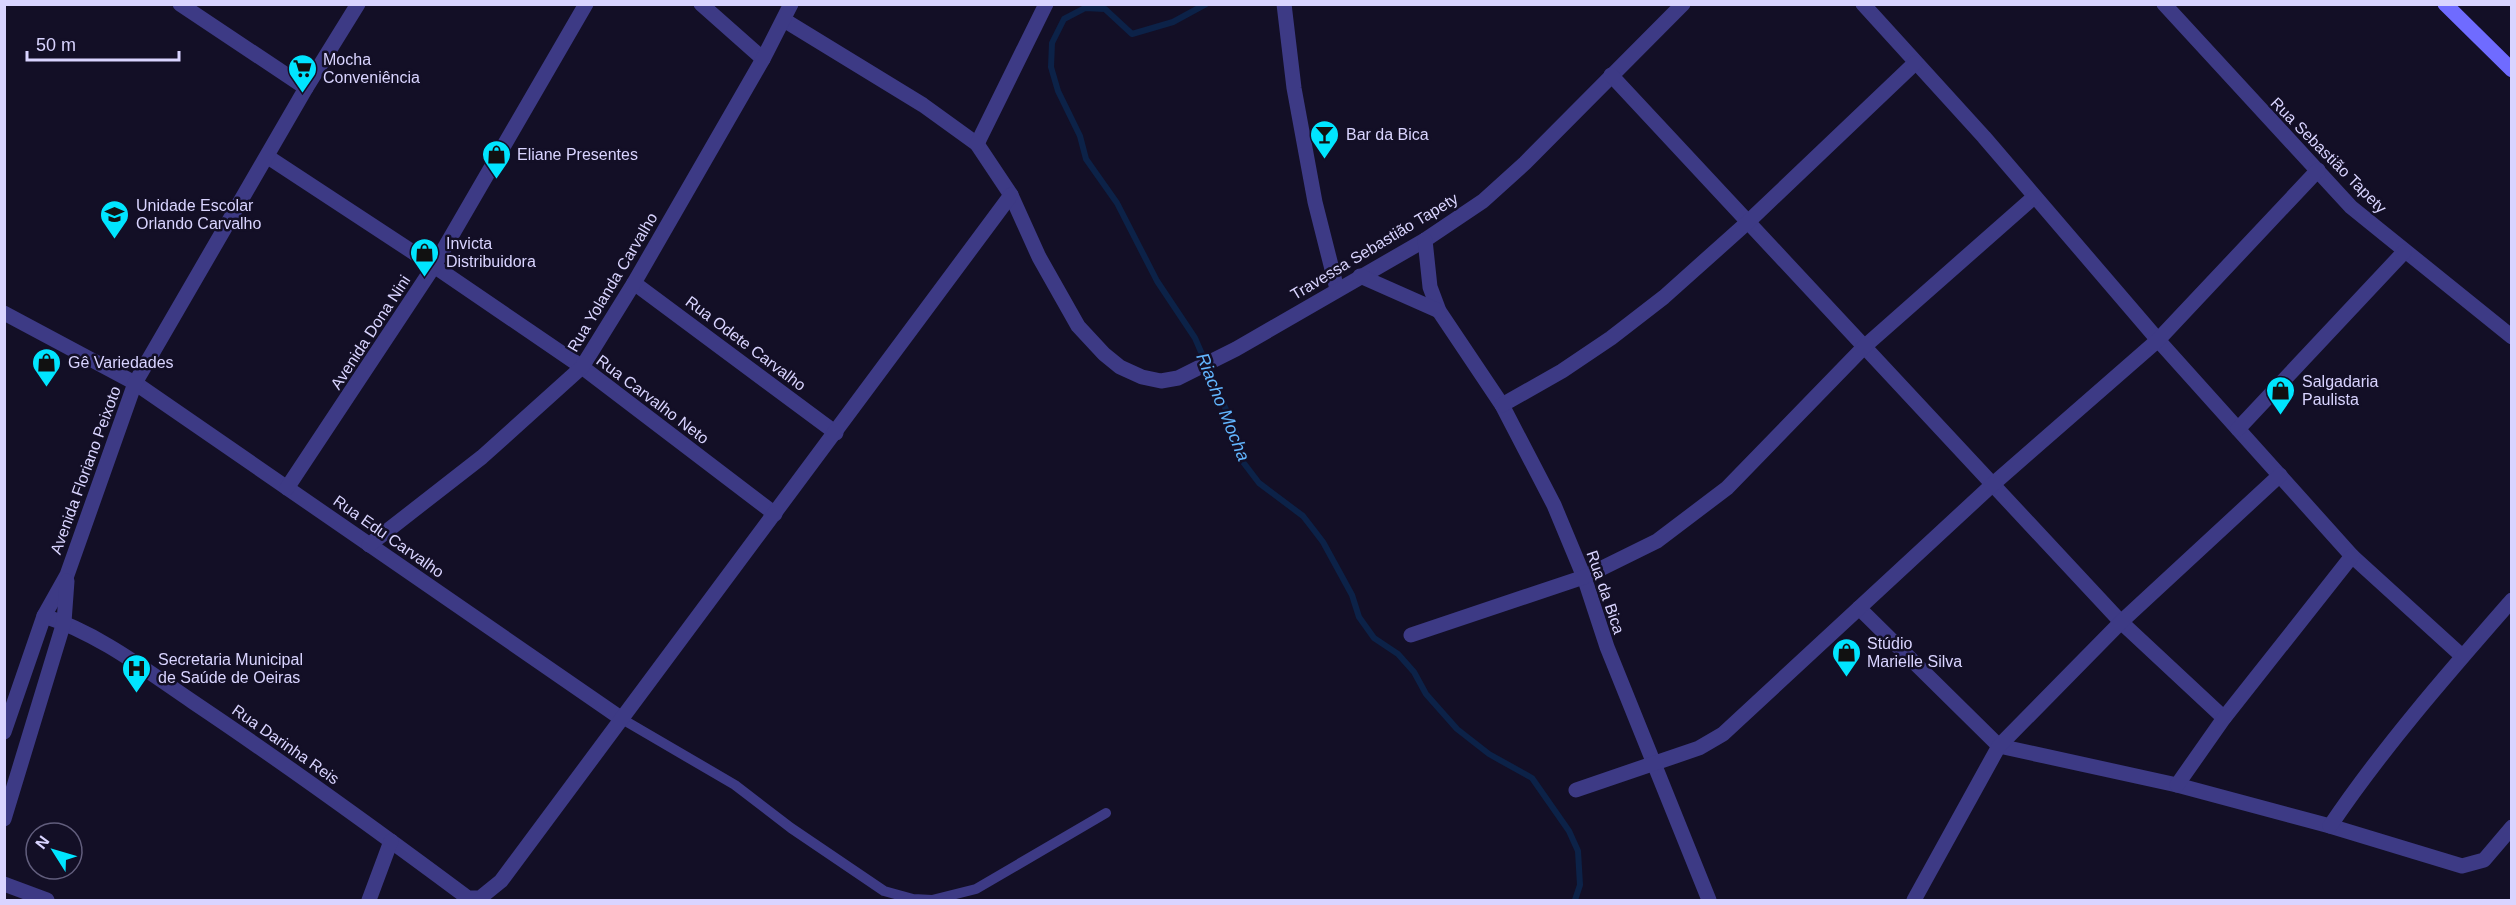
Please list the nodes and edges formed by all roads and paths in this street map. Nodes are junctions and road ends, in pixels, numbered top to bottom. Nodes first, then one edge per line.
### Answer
1 (180, 4) edge
2 (358, 4) edge
3 (586, 4) edge
4 (701, 4) edge
5 (791, 4) edge
6 (1046, 4) edge
7 (1284, 4) edge
8 (1683, 4) edge
9 (1863, 4) edge
10 (2164, 4) edge
11 (2445, 4) edge
12 (784, 20) junction
13 (763, 59) junction
14 (1915, 63) junction
15 (2511, 70) edge
16 (1611, 75) junction
17 (306, 88) junction
18 (977, 144) junction
19 (268, 157) junction
20 (2318, 170) junction
21 (1011, 195) junction
22 (2034, 197) junction
23 (1749, 221) junction
24 (1425, 240) junction
25 (2404, 252) junction
26 (434, 266) junction
27 (1360, 276) junction
28 (634, 283) junction
29 (1337, 289) junction
30 (1439, 311) junction
31 (4, 313) edge
32 (2511, 337) edge
33 (2158, 340) junction
34 (1864, 348) junction
35 (582, 367) junction
36 (135, 383) junction
37 (1502, 405) junction
38 (2238, 429) junction
39 (836, 433) junction
40 (2280, 475) junction
41 (1992, 485) junction
42 (287, 488) junction
43 (775, 514) junction
44 (369, 544) junction
45 (2352, 556) junction
46 (67, 575) junction
47 (1584, 578) junction
48 (2511, 600) edge
49 (1859, 608) junction
50 (44, 616) junction
51 (64, 622) junction
52 (2121, 622) junction
53 (1411, 634) dead end
54 (2462, 656) junction
55 (2224, 718) junction
56 (622, 719) junction
57 (4, 732) edge
58 (1999, 746) junction
59 (1653, 764) junction
60 (2177, 785) junction
61 (1576, 790) dead end
62 (1106, 813) dead end
63 (4, 819) edge
64 (2330, 826) junction
65 (2511, 827) edge
66 (391, 841) junction
67 (4, 884) edge
68 (47, 900) edge
69 (369, 900) edge
70 (1709, 900) edge
71 (1914, 900) edge

1 - 17 street
2 - 17 street, Avenida Floriano Peixoto
3 - 26 street, Avenida Dona Nini
4 - 13 street
5 - 12 street, Rua Yolanda Carvalho
6 - 18 street
7 - 29 street
8 - 16 street, Travessa Sebastião Tapety
9 - 14 street
10 - 20 street, Rua Sebastião Tapety
11 - 15 main road
12 - 13 street, Rua Yolanda Carvalho
12 - 18 street
13 - 28 street, Rua Yolanda Carvalho
14 - 22 street
14 - 23 street
16 - 23 street
16 - 24 street, Travessa Sebastião Tapety
17 - 19 street, Avenida Floriano Peixoto
18 - 21 street
19 - 26 street, Rua Carvalho Neto
19 - 36 street, Avenida Floriano Peixoto
20 - 25 street, Rua Sebastião Tapety
20 - 33 street
21 - 29 street, Travessa Sebastião Tapety
21 - 39 street
22 - 33 street
22 - 34 street
23 - 34 street
23 - 37 street
24 - 27 street, Travessa Sebastião Tapety
24 - 30 street, Rua da Bica
25 - 32 street, Rua Sebastião Tapety
25 - 38 street
26 - 35 street, Rua Carvalho Neto
26 - 42 street, Avenida Dona Nini
27 - 29 street, Travessa Sebastião Tapety
27 - 30 street
28 - 35 street, Rua Yolanda Carvalho
28 - 39 street, Rua Odete Carvalho
30 - 37 street, Rua da Bica
31 - 36 street, Rua Edu Carvalho
33 - 38 street
33 - 41 street
34 - 41 street
34 - 47 street
35 - 43 street, Rua Carvalho Neto
35 - 44 street, Rua Yolanda Carvalho
36 - 42 street, Rua Edu Carvalho
36 - 46 street, Avenida Floriano Peixoto
37 - 47 street, Rua da Bica
38 - 40 street
39 - 43 street
40 - 45 street
40 - 52 street
41 - 49 street
41 - 52 street
42 - 44 street, Rua Edu Carvalho
43 - 56 street
44 - 56 street, Rua Edu Carvalho
45 - 54 street
45 - 55 street
46 - 50 street, Avenida Floriano Peixoto
46 - 51 street, Avenida Floriano Peixoto
47 - 53 street
47 - 59 street, Rua da Bica
48 - 54 street
49 - 58 street
49 - 59 street
50 - 51 street, Rua Darinha Reis
50 - 57 street, Avenida Floriano Peixoto
51 - 63 street, Avenida Floriano Peixoto
51 - 66 street, Rua Darinha Reis
52 - 55 street
52 - 58 street
54 - 64 street
55 - 60 street
56 - 62 lane
56 - 66 street, Rua Darinha Reis
58 - 60 street
58 - 71 street
59 - 61 street
59 - 70 street, Rua da Bica
60 - 64 street
64 - 65 street
66 - 69 street
67 - 68 street

